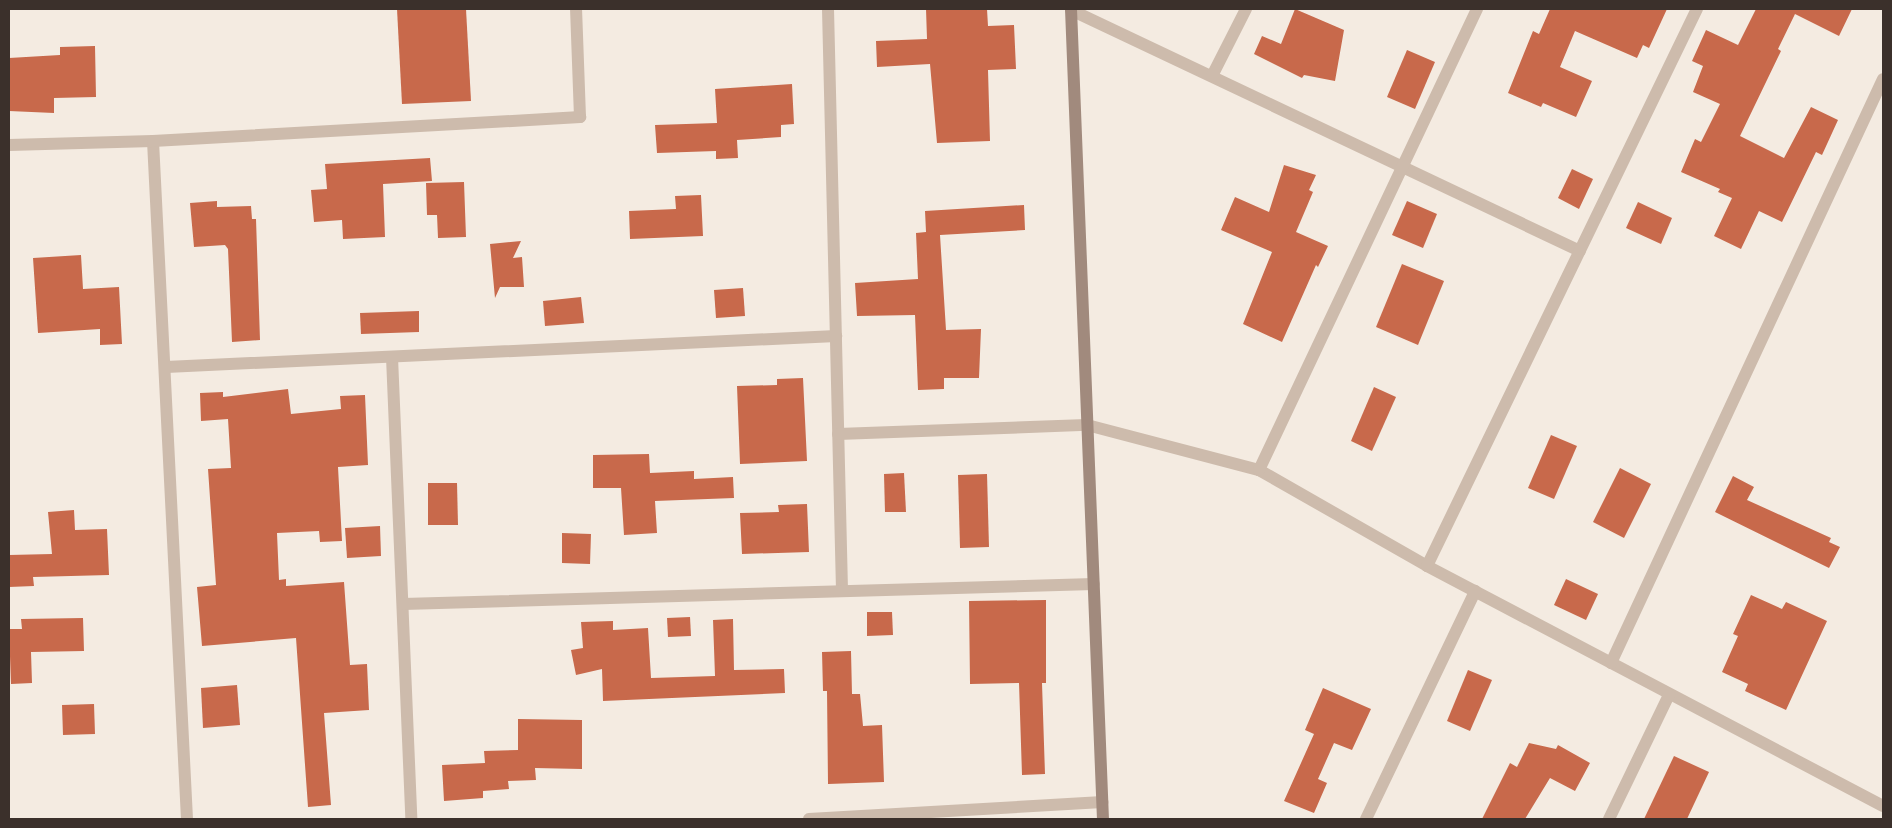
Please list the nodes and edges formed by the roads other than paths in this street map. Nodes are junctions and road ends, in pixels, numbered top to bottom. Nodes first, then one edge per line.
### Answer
1 (576, 9) edge
2 (828, 9) edge
3 (1071, 9) edge
4 (1246, 9) edge
5 (1477, 9) edge
6 (1698, 9) edge
7 (1212, 76) junction
8 (1883, 79) edge
9 (153, 141) junction
10 (9, 145) edge
11 (1403, 167) junction
12 (1580, 251) junction
13 (836, 336) junction
14 (392, 357) junction
15 (166, 367) junction
16 (1087, 425) junction
17 (838, 434) junction
18 (1259, 470) junction
19 (1428, 566) junction
20 (1094, 584) junction
21 (842, 590) junction
22 (1475, 591) junction
23 (403, 604) junction
24 (1611, 663) junction
25 (1669, 695) junction
26 (1102, 802) junction
27 (1883, 806) edge
28 (187, 819) edge
29 (411, 819) edge
30 (809, 819) edge
31 (864, 819) edge
32 (1103, 819) edge
33 (1366, 819) edge
34 (1609, 819) edge

1 - 9 street
2 - 13 street
3 - 7 street
3 - 16 street
4 - 7 street
5 - 11 street
6 - 12 street
7 - 11 street
8 - 24 street
9 - 10 street
9 - 15 street
11 - 12 street
11 - 18 street
12 - 19 street
13 - 14 street
13 - 17 street
14 - 15 street
14 - 23 street
15 - 28 street
16 - 17 street
16 - 18 street
16 - 20 street
17 - 21 street
18 - 19 street
19 - 22 street
20 - 21 street
20 - 26 street
21 - 23 street
22 - 24 street
22 - 33 street
23 - 29 street
24 - 25 street
25 - 27 street
25 - 34 street
26 - 31 street
26 - 32 street
30 - 31 street

